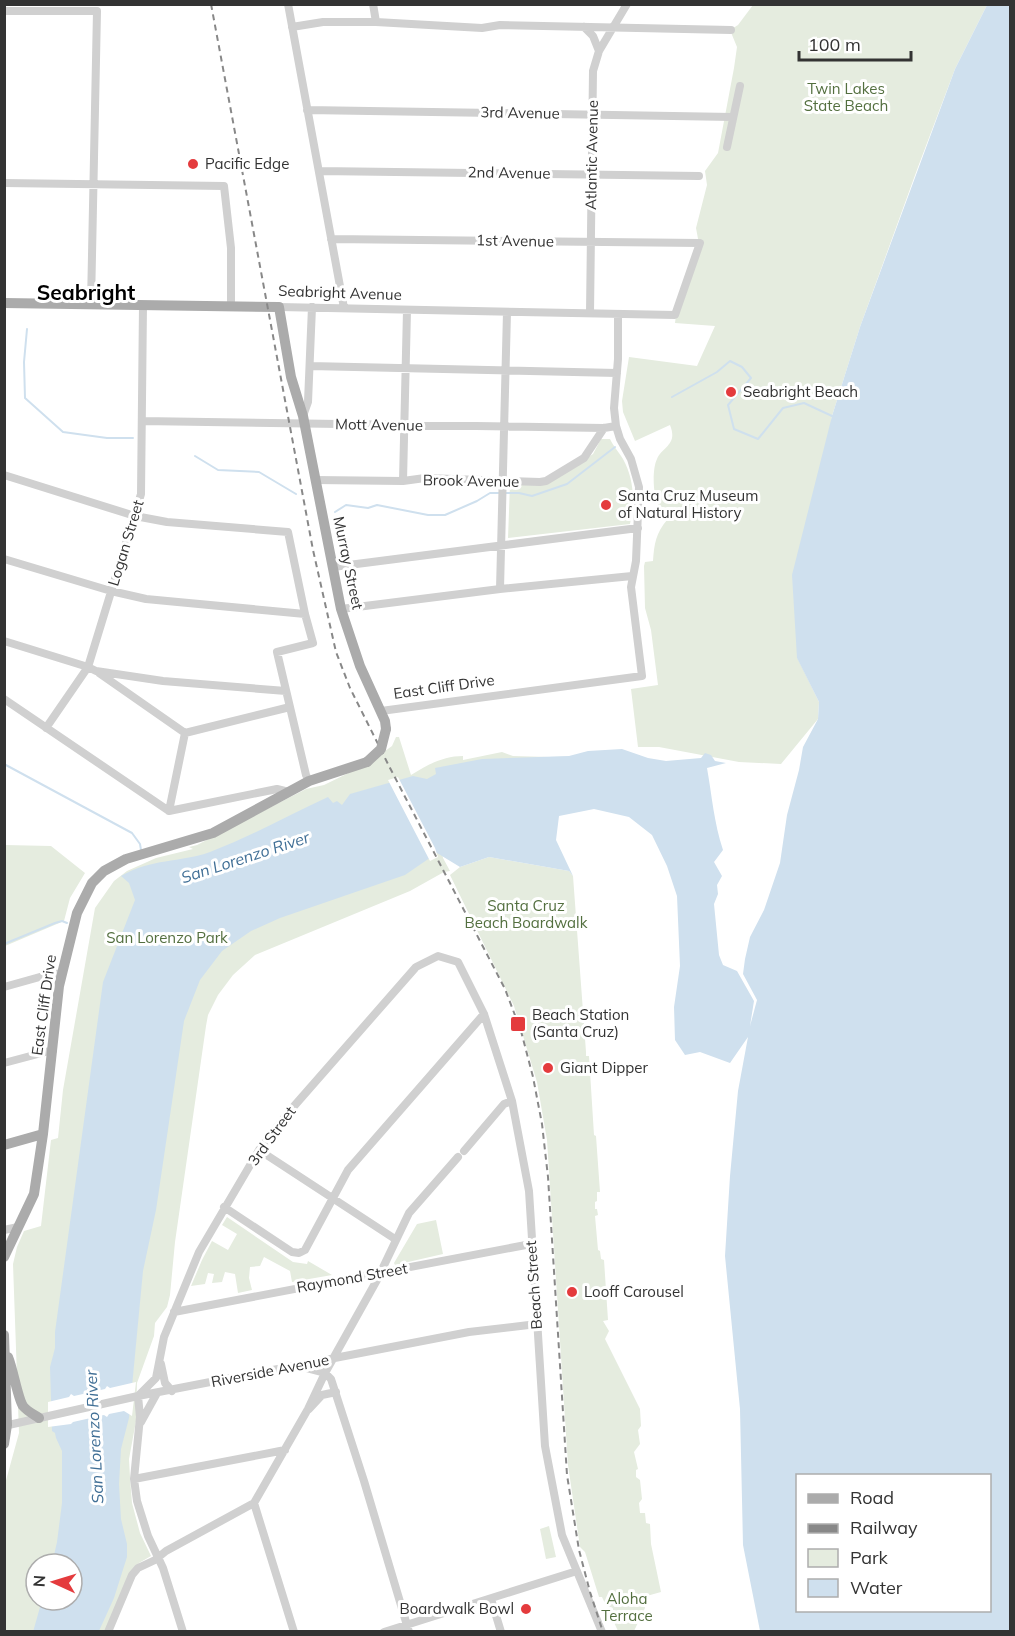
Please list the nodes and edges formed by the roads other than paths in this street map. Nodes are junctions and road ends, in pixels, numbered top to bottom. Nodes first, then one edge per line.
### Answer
1 (288, 4) edge
2 (373, 4) edge
3 (627, 4) edge
4 (4, 11) edge
5 (376, 22) junction
6 (292, 27) junction
7 (584, 27) junction
8 (614, 27) junction
9 (731, 30) dead end
10 (599, 51) junction
11 (740, 86) dead end
12 (307, 110) junction
13 (592, 114) junction
14 (733, 117) junction
15 (726, 147) dead end
16 (319, 171) junction
17 (592, 174) junction
18 (699, 176) dead end
19 (4, 183) edge
20 (94, 183) junction
21 (331, 239) junction
22 (590, 242) junction
23 (4, 303) edge
24 (91, 304) junction
25 (143, 305) junction
26 (231, 306) junction
27 (279, 307) junction
28 (312, 307) junction
29 (344, 308) junction
30 (407, 310) junction
31 (507, 312) junction
32 (590, 313) junction
33 (618, 314) junction
34 (675, 315) joint
35 (310, 366) junction
36 (405, 368) junction
37 (505, 370) junction
38 (617, 373) junction
39 (303, 420) junction
40 (142, 421) junction
41 (405, 425) junction
42 (616, 426) junction
43 (503, 427) junction
44 (604, 428) junction
45 (4, 475) edge
46 (315, 480) junction
47 (403, 481) junction
48 (503, 481) junction
49 (135, 516) junction
50 (638, 528) junction
51 (502, 545) junction
52 (4, 559) edge
53 (333, 567) junction
54 (632, 576) junction
55 (500, 589) junction
56 (111, 591) junction
57 (341, 609) junction
58 (305, 614) junction
59 (4, 641) edge
60 (92, 669) junction
61 (286, 690) junction
62 (4, 699) edge
63 (290, 707) junction
64 (381, 711) junction
65 (46, 728) junction
66 (185, 733) junction
67 (309, 781) junction
68 (284, 795) junction
69 (169, 811) junction
70 (438, 956) joint
71 (62, 975) junction
72 (4, 987) edge
73 (484, 1014) junction
74 (53, 1050) junction
75 (4, 1063) edge
76 (512, 1101) junction
77 (43, 1134) junction
78 (4, 1144) edge
79 (260, 1150) junction
80 (332, 1198) junction
81 (224, 1207) junction
82 (18, 1227) junction
83 (4, 1230) edge
84 (395, 1239) junction
85 (531, 1244) junction
86 (4, 1257) edge
87 (379, 1273) junction
88 (174, 1312) junction
89 (537, 1324) junction
90 (4, 1335) edge
91 (5, 1352) edge
92 (159, 1354) junction
93 (334, 1359) junction
94 (299, 1366) junction
95 (326, 1373) junction
96 (172, 1391) junction
97 (336, 1392) junction
98 (157, 1393) junction
99 (137, 1396) junction
100 (308, 1409) junction
101 (40, 1418) junction
102 (140, 1425) junction
103 (6, 1426) edge
104 (4, 1444) edge
105 (285, 1450) junction
106 (134, 1479) junction
107 (254, 1503) junction
108 (159, 1557) junction
109 (577, 1571) junction
110 (491, 1599) junction
111 (408, 1628) edge
112 (108, 1632) edge
113 (183, 1632) edge
114 (294, 1632) edge
115 (384, 1632) edge
116 (501, 1632) edge
117 (602, 1632) edge

1 - 6 street
2 - 5 street
3 - 8 street, Atlantic Avenue
4 - 20 street
5 - 6 street
5 - 7 street
6 - 12 street
7 - 8 street
7 - 10 street
8 - 9 street
8 - 10 street, Atlantic Avenue
10 - 13 street, Atlantic Avenue
11 - 14 street
12 - 13 street, 3rd Avenue
12 - 16 street
13 - 14 street, 3rd Avenue
13 - 17 street, Atlantic Avenue
14 - 15 street
16 - 17 street, 2nd Avenue
16 - 21 street
17 - 18 street, 2nd Avenue
17 - 22 street, Atlantic Avenue
19 - 20 street
20 - 24 street
20 - 26 street
21 - 22 street, 1st Avenue
21 - 29 street
22 - 32 street, Atlantic Avenue
22 - 34 street, 1st Avenue
23 - 24 main road, Seabright Avenue
24 - 25 main road, Seabright Avenue
25 - 26 main road, Seabright Avenue
25 - 40 street, Logan Street
26 - 27 main road, Seabright Avenue
27 - 28 street, Seabright Avenue
27 - 39 main road, Murray Street
28 - 29 street, Seabright Avenue
28 - 35 street, Murray Street
29 - 30 street, Seabright Avenue
30 - 31 street, Seabright Avenue
30 - 36 street
31 - 32 street, Seabright Avenue
31 - 37 street
32 - 33 street, Seabright Avenue
33 - 34 street, Seabright Avenue
33 - 38 street, East Cliff Drive
35 - 36 street
35 - 39 street, Murray Street
36 - 37 street
36 - 41 street
37 - 38 street
37 - 43 street
38 - 42 street, East Cliff Drive
39 - 40 street, Mott Avenue
39 - 41 street, Mott Avenue
39 - 46 main road, Murray Street
40 - 49 street, Logan Street
41 - 43 street, Mott Avenue
41 - 47 street
42 - 44 street, Mott Avenue
42 - 50 street, East Cliff Drive
43 - 44 street, Mott Avenue
43 - 48 street
44 - 48 street, Brook Avenue
45 - 49 street
46 - 47 street, Brook Avenue
46 - 53 main road, Murray Street
47 - 48 street, Brook Avenue
48 - 51 street
49 - 56 street, Logan Street
49 - 58 street
50 - 51 street
50 - 54 street, East Cliff Drive
51 - 53 street
51 - 55 street
52 - 56 street
53 - 57 main road, Murray Street
54 - 55 street
54 - 64 street, East Cliff Drive
55 - 57 street
56 - 58 street
56 - 60 street, Logan Street
57 - 64 main road, Murray Street
58 - 61 street
59 - 60 street
60 - 61 street
60 - 65 street, Logan Street
60 - 66 street
61 - 63 street
62 - 65 street
63 - 66 street
63 - 67 street
64 - 67 main road, East Cliff Drive, bridge
65 - 69 street
66 - 69 street
67 - 68 main road, East Cliff Drive
68 - 69 street
68 - 71 main road, East Cliff Drive
70 - 73 street, Beach Street
70 - 79 street, 3rd Street
71 - 72 street
71 - 74 main road, East Cliff Drive
73 - 76 street, Beach Street
73 - 80 street
74 - 75 street
74 - 77 main road, East Cliff Drive
76 - 84 street
76 - 85 street, Beach Street
77 - 78 main road
77 - 82 main road, East Cliff Drive
79 - 80 street
79 - 81 street, 3rd Street
80 - 81 street
80 - 84 street
81 - 88 street, 3rd Street
82 - 83 street
82 - 86 main road, East Cliff Drive
84 - 87 street
85 - 87 street, Raymond Street
85 - 89 street, Beach Street
87 - 88 street, Raymond Street
87 - 93 street
88 - 92 street, 3rd Street
89 - 93 street, Riverside Avenue
89 - 109 street, Beach Street
90 - 91 main road
91 - 101 main road
91 - 103 main road
92 - 96 street
92 - 99 street, 3rd Street
93 - 94 street, Riverside Avenue
93 - 95 street
94 - 95 street
94 - 96 street, Riverside Avenue
95 - 97 street
95 - 100 street
96 - 98 street, Riverside Avenue
97 - 100 street
97 - 111 street
98 - 99 street, Riverside Avenue
98 - 102 street
99 - 101 street, Riverside Avenue
99 - 102 street
100 - 105 street
101 - 103 street, Riverside Avenue
102 - 106 street
103 - 104 main road
105 - 106 street
105 - 107 street
106 - 108 street
107 - 108 street
107 - 114 street
108 - 112 street
108 - 113 street
109 - 110 street
109 - 117 street, Beach Street
110 - 111 street
110 - 116 street
111 - 115 street

